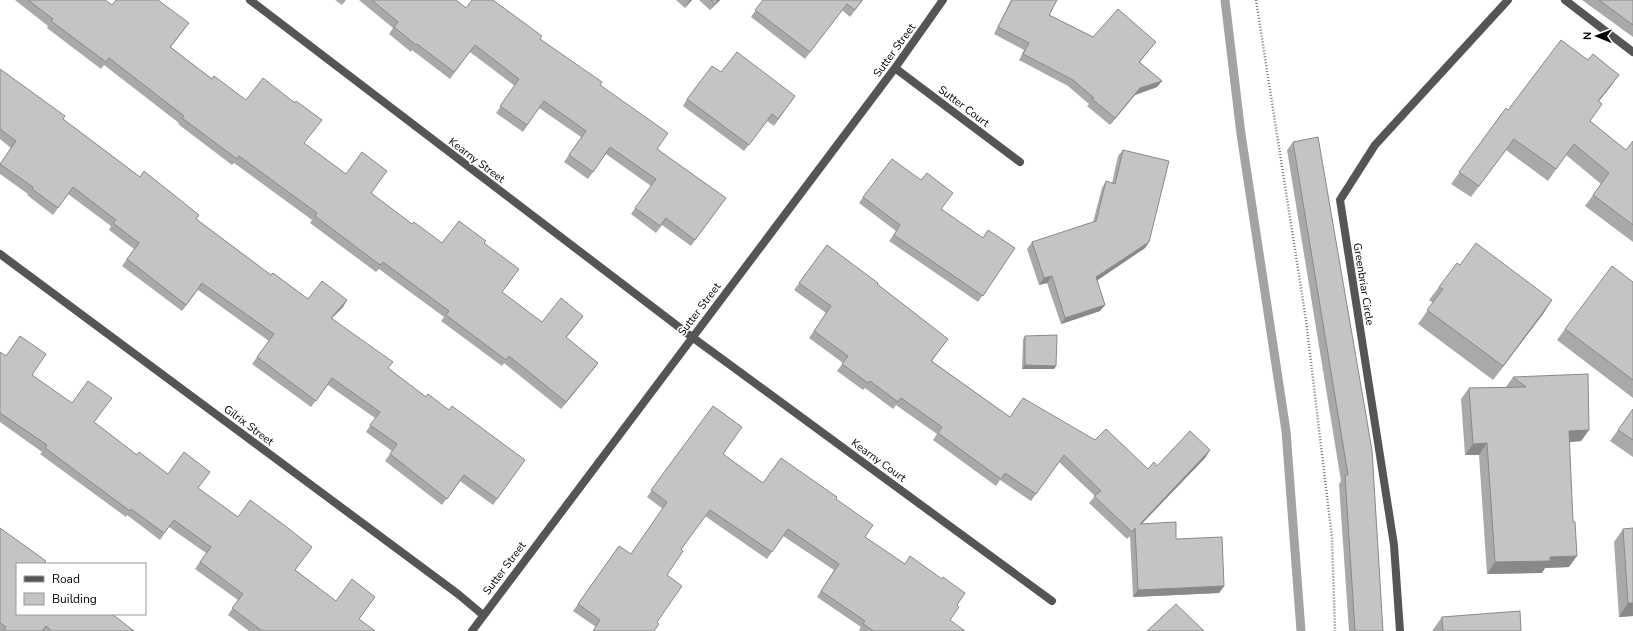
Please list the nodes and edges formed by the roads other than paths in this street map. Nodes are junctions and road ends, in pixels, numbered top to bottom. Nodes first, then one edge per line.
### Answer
1 (250, 0) edge
2 (943, 0) edge
3 (1508, 0) edge
4 (1565, 0) edge
5 (1633, 52) edge
6 (895, 68) junction
7 (1020, 162) dead end
8 (0, 254) edge
9 (692, 337) junction
10 (1052, 601) dead end
11 (483, 615) junction
12 (472, 631) edge
13 (1400, 631) edge

1 - 9 street, Kearny Street
2 - 6 street, Sutter Street
3 - 13 street, Greenbriar Circle
4 - 5 street
6 - 7 street, Sutter Court
6 - 9 street, Sutter Street
8 - 11 street, Gilrix Street
9 - 10 street, Kearny Court
9 - 11 street, Sutter Street
11 - 12 street, Sutter Street

